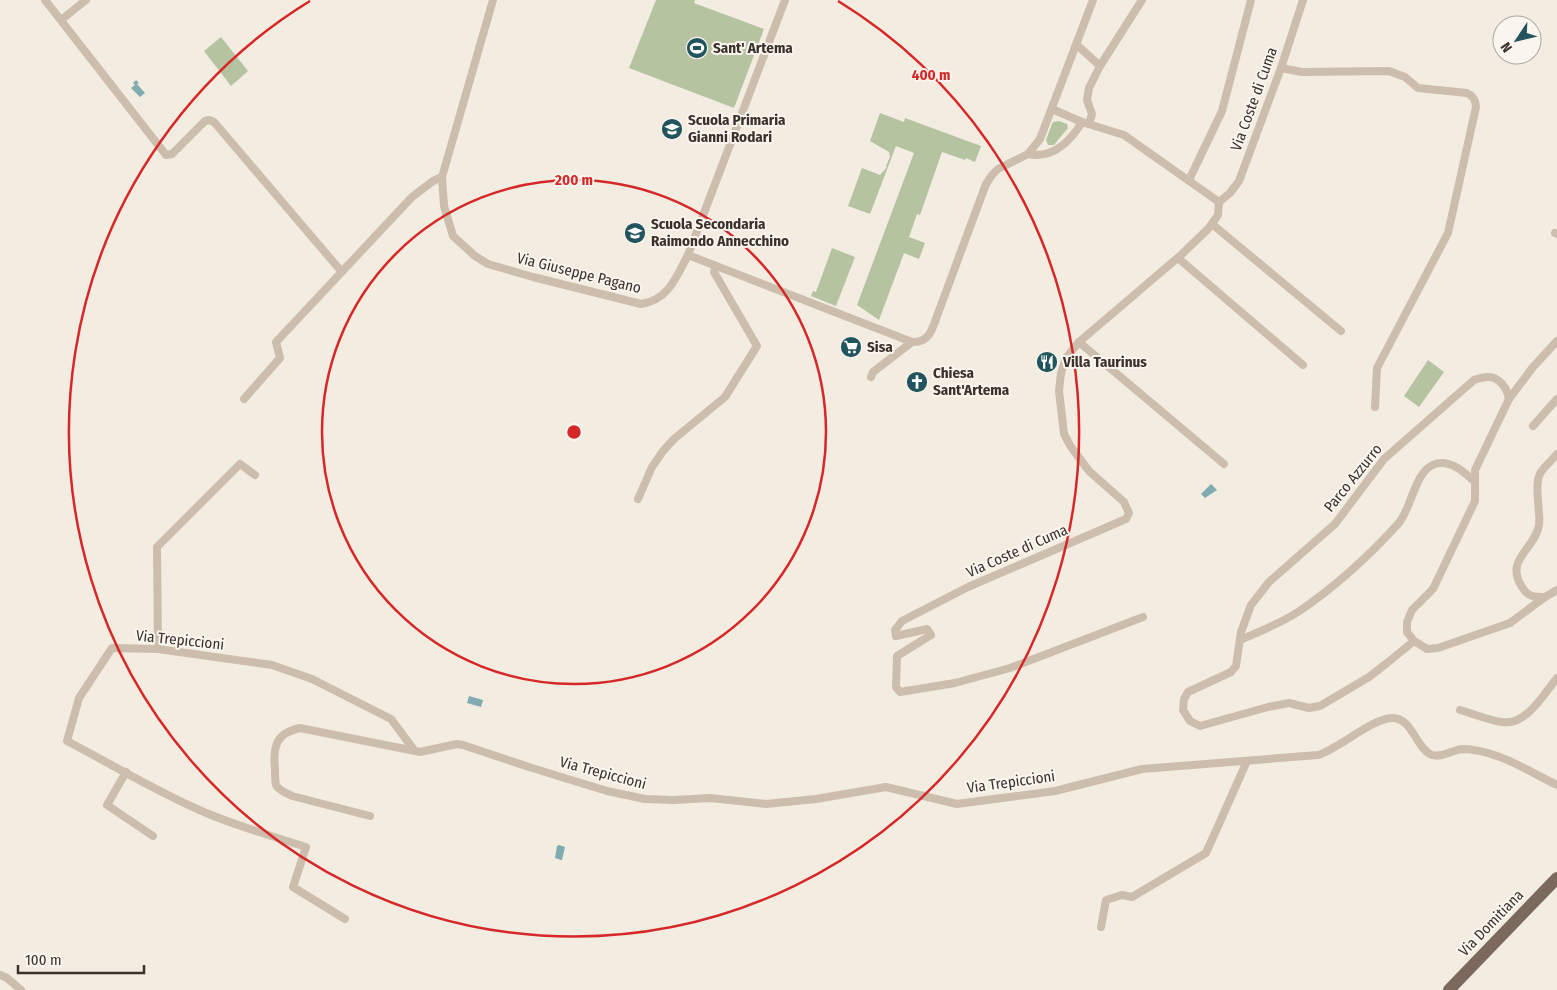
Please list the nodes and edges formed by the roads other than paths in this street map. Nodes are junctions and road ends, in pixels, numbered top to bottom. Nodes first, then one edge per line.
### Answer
1 (45, 0) edge
2 (86, 0) edge
3 (493, 0) edge
4 (785, 0) edge
5 (1093, 0) edge
6 (1142, 0) edge
7 (1252, 0) edge
8 (1303, 0) edge
9 (60, 20) junction
10 (1076, 45) junction
11 (1100, 66) junction
12 (1281, 68) junction
13 (1052, 109) junction
14 (1085, 123) junction
15 (1040, 139) junction
16 (1051, 153) junction
17 (1028, 154) junction
18 (442, 177) junction
19 (1188, 180) junction
20 (1219, 202) junction
21 (1212, 224) junction
22 (688, 255) junction
23 (1178, 258) junction
24 (716, 266) junction
25 (341, 271) junction
26 (1341, 331) dead end
27 (912, 342) junction
28 (1079, 342) junction
29 (1557, 342) edge
30 (1303, 365) dead end
31 (871, 377) dead end
32 (244, 399) dead end
33 (1509, 399) junction
34 (1557, 399) edge
35 (1375, 407) dead end
36 (1533, 426) dead end
37 (1557, 454) edge
38 (1224, 464) dead end
39 (255, 475) dead end
40 (1475, 482) junction
41 (638, 498) dead end
42 (1557, 590) edge
43 (1545, 597) junction
44 (1143, 617) dead end
45 (1240, 640) junction
46 (1414, 641) junction
47 (158, 649) junction
48 (1557, 678) edge
49 (1460, 710) dead end
50 (414, 750) junction
51 (1247, 761) junction
52 (126, 772) junction
53 (1557, 785) edge
54 (370, 816) dead end
55 (153, 836) dead end
56 (1557, 878) edge
57 (345, 919) dead end
58 (1101, 927) dead end
59 (0, 975) edge
60 (21, 990) edge
61 (1449, 990) edge

1 - 9 street
2 - 9 street
3 - 18 street, Via Giuseppe Pagano
4 - 22 street, Via Giuseppe Pagano
5 - 10 street
6 - 11 street
7 - 19 street, Via Coste di Cuma
8 - 12 street, Via Coste di Cuma
9 - 25 street
10 - 11 street
10 - 13 street
11 - 14 street
12 - 20 street, Via Coste di Cuma
12 - 35 street
13 - 14 street
13 - 15 street
14 - 16 street
14 - 19 street
15 - 16 street
15 - 17 street
16 - 17 street
17 - 27 street
18 - 22 street, Via Giuseppe Pagano
18 - 25 street
19 - 20 street
20 - 21 street, Via Coste di Cuma
21 - 23 street, Via Coste di Cuma
21 - 26 street
22 - 24 street
23 - 28 street, Via Coste di Cuma
23 - 30 street
24 - 27 street
24 - 41 street
25 - 32 street
27 - 31 street
28 - 38 street
28 - 44 street, Via Coste di Cuma
29 - 33 street
33 - 40 street
33 - 45 street, Parco Azzurro
34 - 36 street
37 - 43 street
39 - 47 street
40 - 45 street
40 - 46 street
42 - 43 street
43 - 46 street
45 - 46 street, Parco Azzurro
47 - 50 street, Via Trepiccioni
47 - 52 street, Via Trepiccioni
48 - 49 street
50 - 51 street, Via Trepiccioni
50 - 54 street, Via Trepiccioni
51 - 53 street, Via Trepiccioni
51 - 58 street
52 - 55 street
52 - 57 street, Via Trepiccioni
56 - 61 main road, Via Domitiana
59 - 60 street

